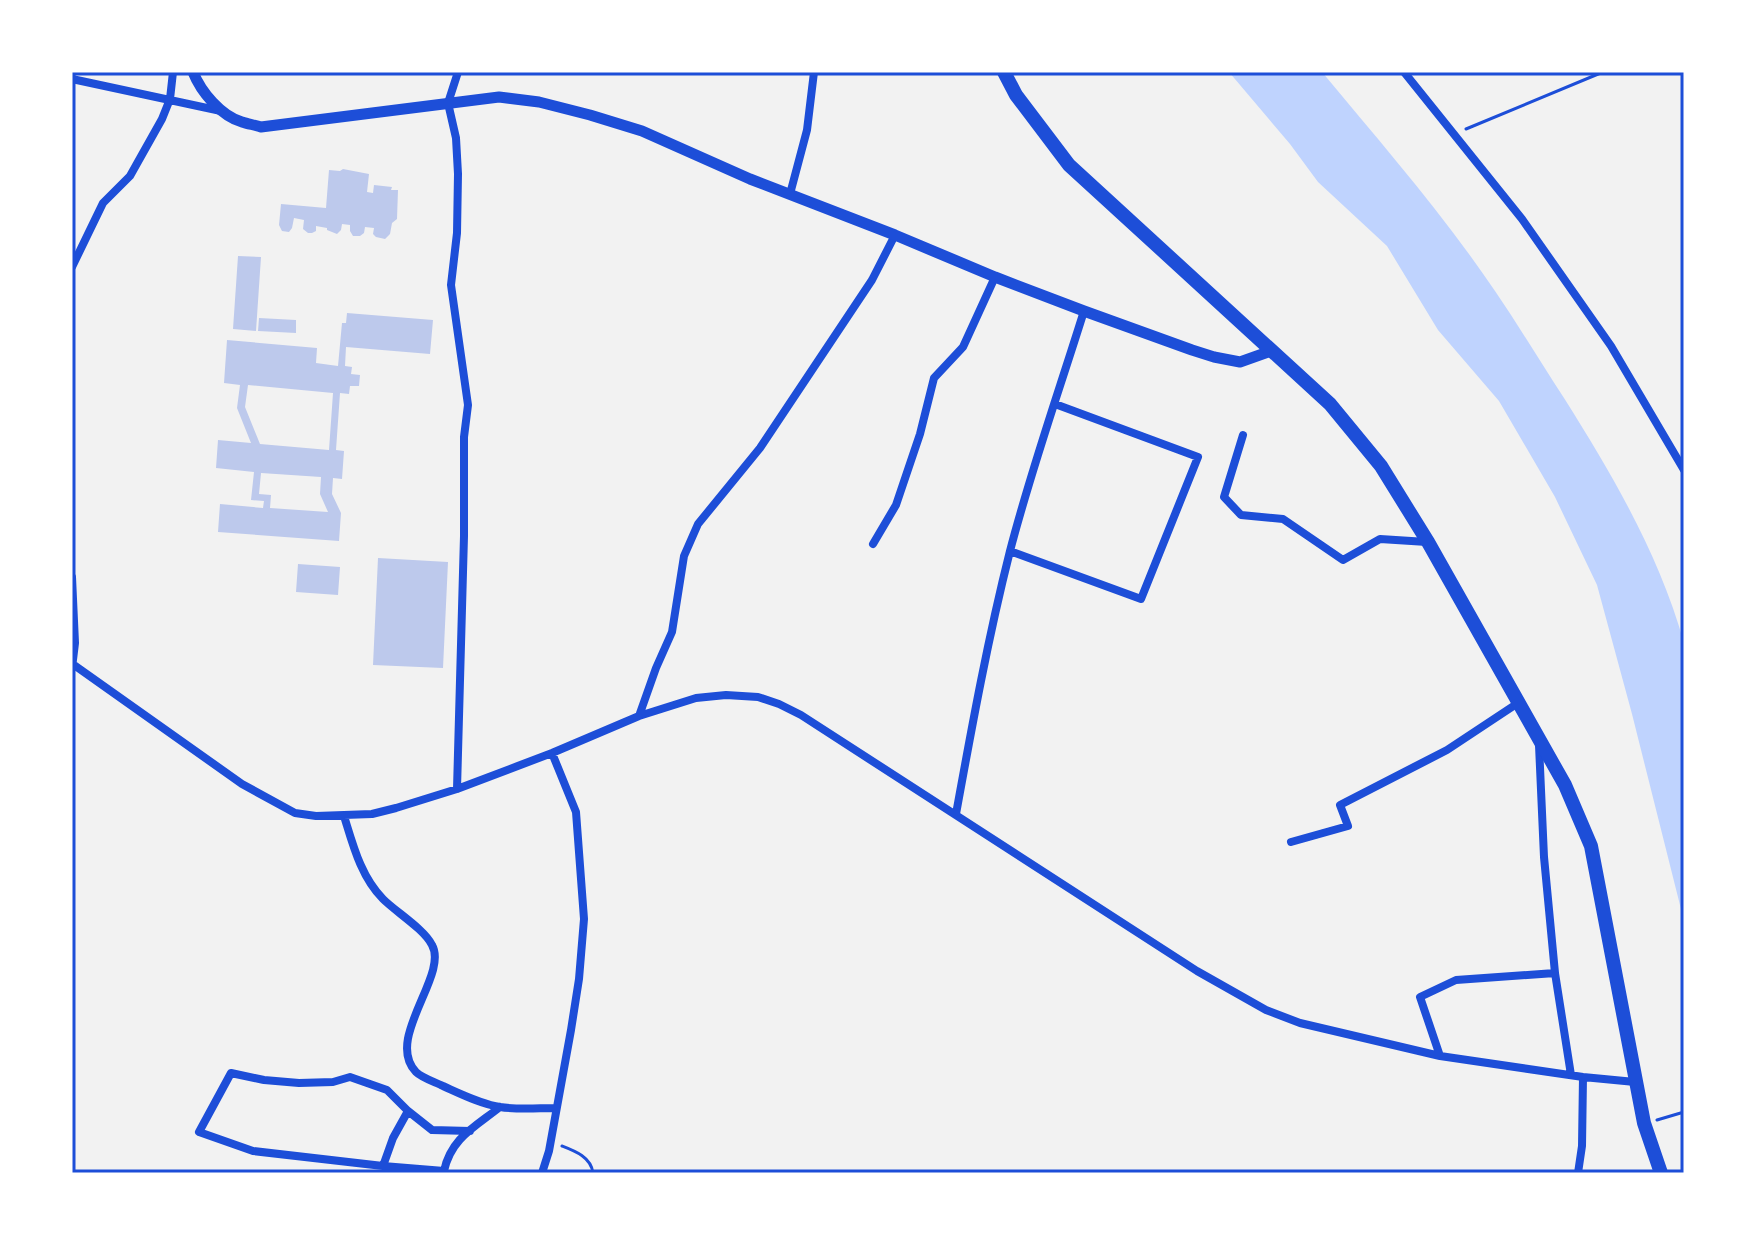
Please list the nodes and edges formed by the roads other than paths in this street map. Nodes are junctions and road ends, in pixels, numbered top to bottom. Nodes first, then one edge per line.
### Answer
1 (173, 72) edge
2 (193, 72) edge
3 (458, 72) edge
4 (814, 72) edge
5 (1004, 72) edge
6 (1404, 72) edge
7 (72, 79) edge
8 (170, 99) junction
9 (448, 103) junction
10 (221, 111) junction
11 (790, 194) junction
12 (895, 235) junction
13 (72, 267) edge
14 (995, 277) junction
15 (1084, 311) junction
16 (1271, 351) junction
17 (1055, 404) junction
18 (1243, 435) dead end
19 (1684, 470) edge
20 (1428, 542) junction
21 (873, 544) dead end
22 (1010, 551) junction
23 (72, 577) edge
24 (73, 666) edge
25 (1518, 703) junction
26 (639, 716) junction
27 (1539, 737) junction
28 (552, 753) junction
29 (457, 789) junction
30 (956, 814) junction
31 (344, 816) junction
32 (1291, 842) dead end
33 (1555, 973) junction
34 (1440, 1056) junction
35 (1571, 1075) junction
36 (1583, 1077) junction
37 (1635, 1082) junction
38 (500, 1107) junction
39 (556, 1108) junction
40 (408, 1111) junction
41 (470, 1131) junction
42 (383, 1166) junction
43 (542, 1173) edge
44 (1578, 1173) edge
45 (1661, 1173) edge

1 - 8 street
2 - 10 street
3 - 9 street
4 - 11 street
5 - 16 highway
6 - 19 street
7 - 8 street
8 - 10 street
8 - 13 street
9 - 10 street
9 - 11 street
9 - 29 street
11 - 12 street
12 - 14 street
12 - 26 street
14 - 15 street
14 - 21 street
15 - 16 street
15 - 17 street
16 - 20 highway
17 - 22 street
17 - 22 street
18 - 20 street
20 - 25 highway
22 - 30 street
23 - 24 street
24 - 31 street
25 - 27 highway
25 - 32 street
26 - 28 street
26 - 30 street
27 - 33 street
27 - 37 highway
28 - 29 street
28 - 39 street
29 - 31 street
30 - 34 street
31 - 38 street
33 - 34 street
33 - 35 street
34 - 35 street
35 - 36 street
36 - 37 street
36 - 44 street
37 - 45 highway
38 - 39 street
38 - 41 street
39 - 43 street
40 - 41 street
40 - 42 street
40 - 42 street
41 - 42 street

